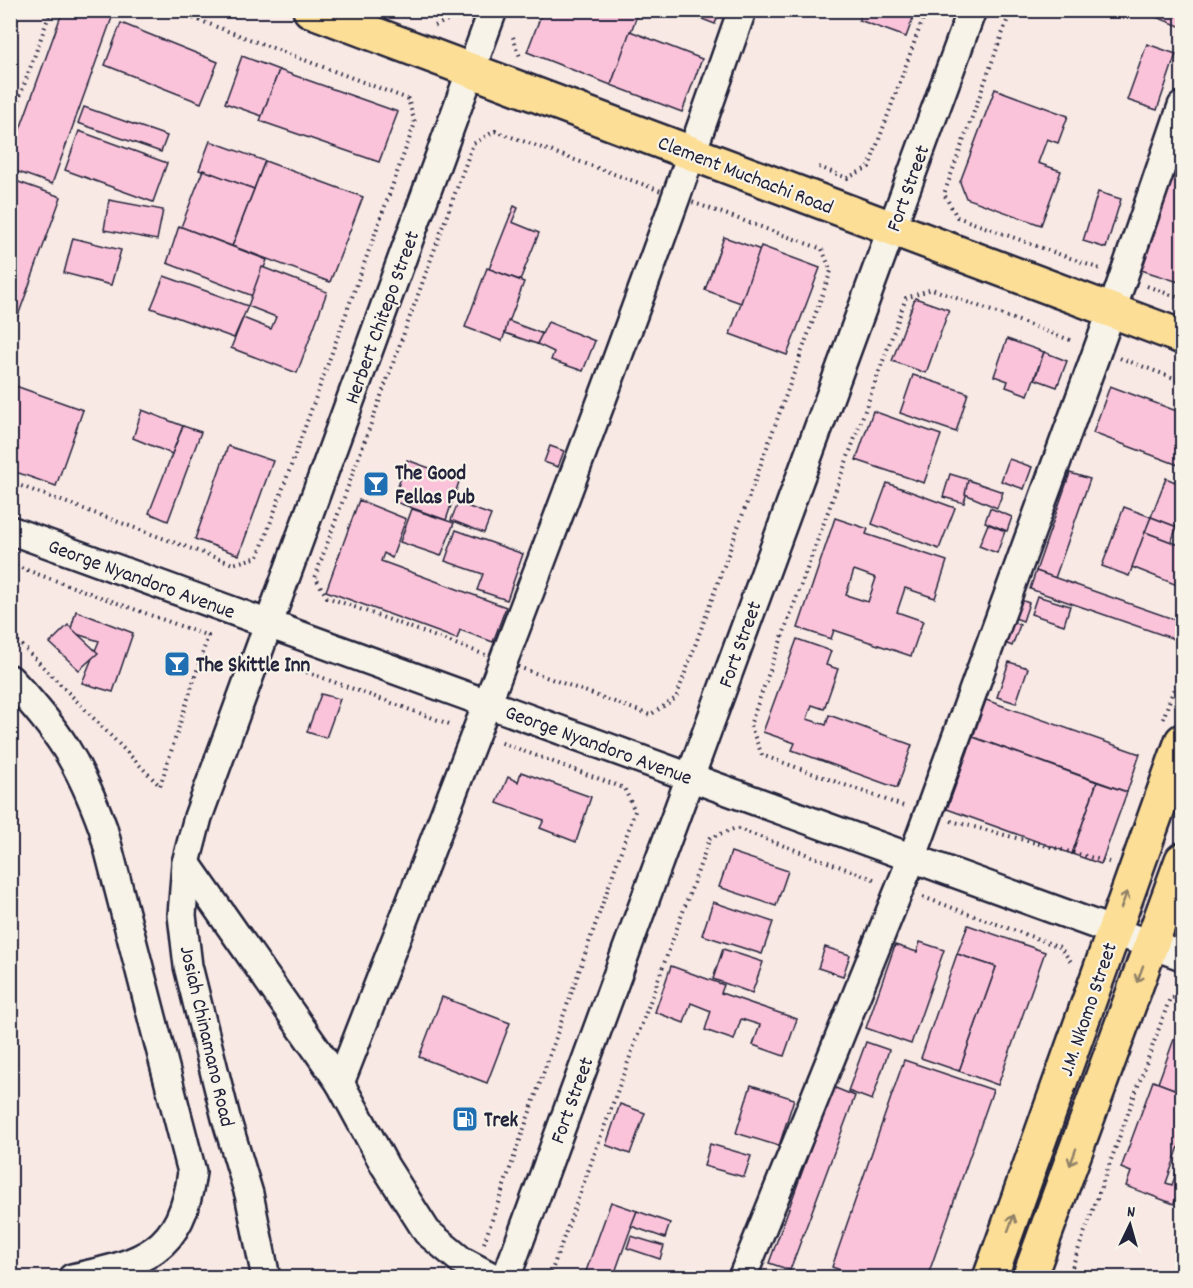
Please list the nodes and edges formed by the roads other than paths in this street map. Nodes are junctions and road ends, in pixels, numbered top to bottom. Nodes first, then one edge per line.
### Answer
1 (310, 10) edge
2 (493, 10) edge
3 (742, 10) edge
4 (972, 10) edge
5 (471, 71) junction
6 (1182, 106) edge
7 (692, 153) junction
8 (892, 228) junction
9 (1112, 310) junction
10 (1182, 337) edge
11 (12, 531) edge
12 (269, 624) junction
13 (10, 679) edge
14 (488, 703) junction
15 (1182, 741) edge
16 (690, 777) junction
17 (912, 857) junction
18 (1182, 860) edge
19 (186, 863) junction
20 (1113, 931) junction
21 (1151, 944) junction
22 (1182, 956) edge
23 (340, 1083) junction
24 (484, 1273) edge
25 (72, 1278) edge
26 (267, 1278) edge
27 (506, 1278) edge
28 (742, 1278) edge
29 (990, 1278) edge
30 (1029, 1278) edge

1 - 5 main road, Clement Muchachi Road
2 - 5 street, Herbert Chitepo Street
3 - 7 street
4 - 8 street, Fort Street
5 - 7 main road, Clement Muchachi Road
5 - 12 street, Herbert Chitepo Street
6 - 9 street
7 - 8 main road, Clement Muchachi Road
7 - 14 street
8 - 9 main road, Clement Muchachi Road
8 - 16 street, Fort Street
9 - 10 main road, Clement Muchachi Road
9 - 17 street
11 - 12 street, George Nyandoro Avenue
12 - 14 street, George Nyandoro Avenue
12 - 19 street, Josiah Chinamano Road
13 - 25 street
14 - 16 street, George Nyandoro Avenue
14 - 23 street
20 -> 15 main road, J.M. Nkomo Street
16 - 17 street, George Nyandoro Avenue
16 - 27 street, Fort Street
17 - 20 street, George Nyandoro Avenue
17 - 28 street
18 - 21 main road, J.M. Nkomo Street
19 - 23 street
19 - 26 street, Josiah Chinamano Road
20 - 21 street, George Nyandoro Avenue
29 -> 20 main road, J.M. Nkomo Street
21 - 22 street, George Nyandoro Avenue
21 -> 30 main road, J.M. Nkomo Street
23 - 24 street

